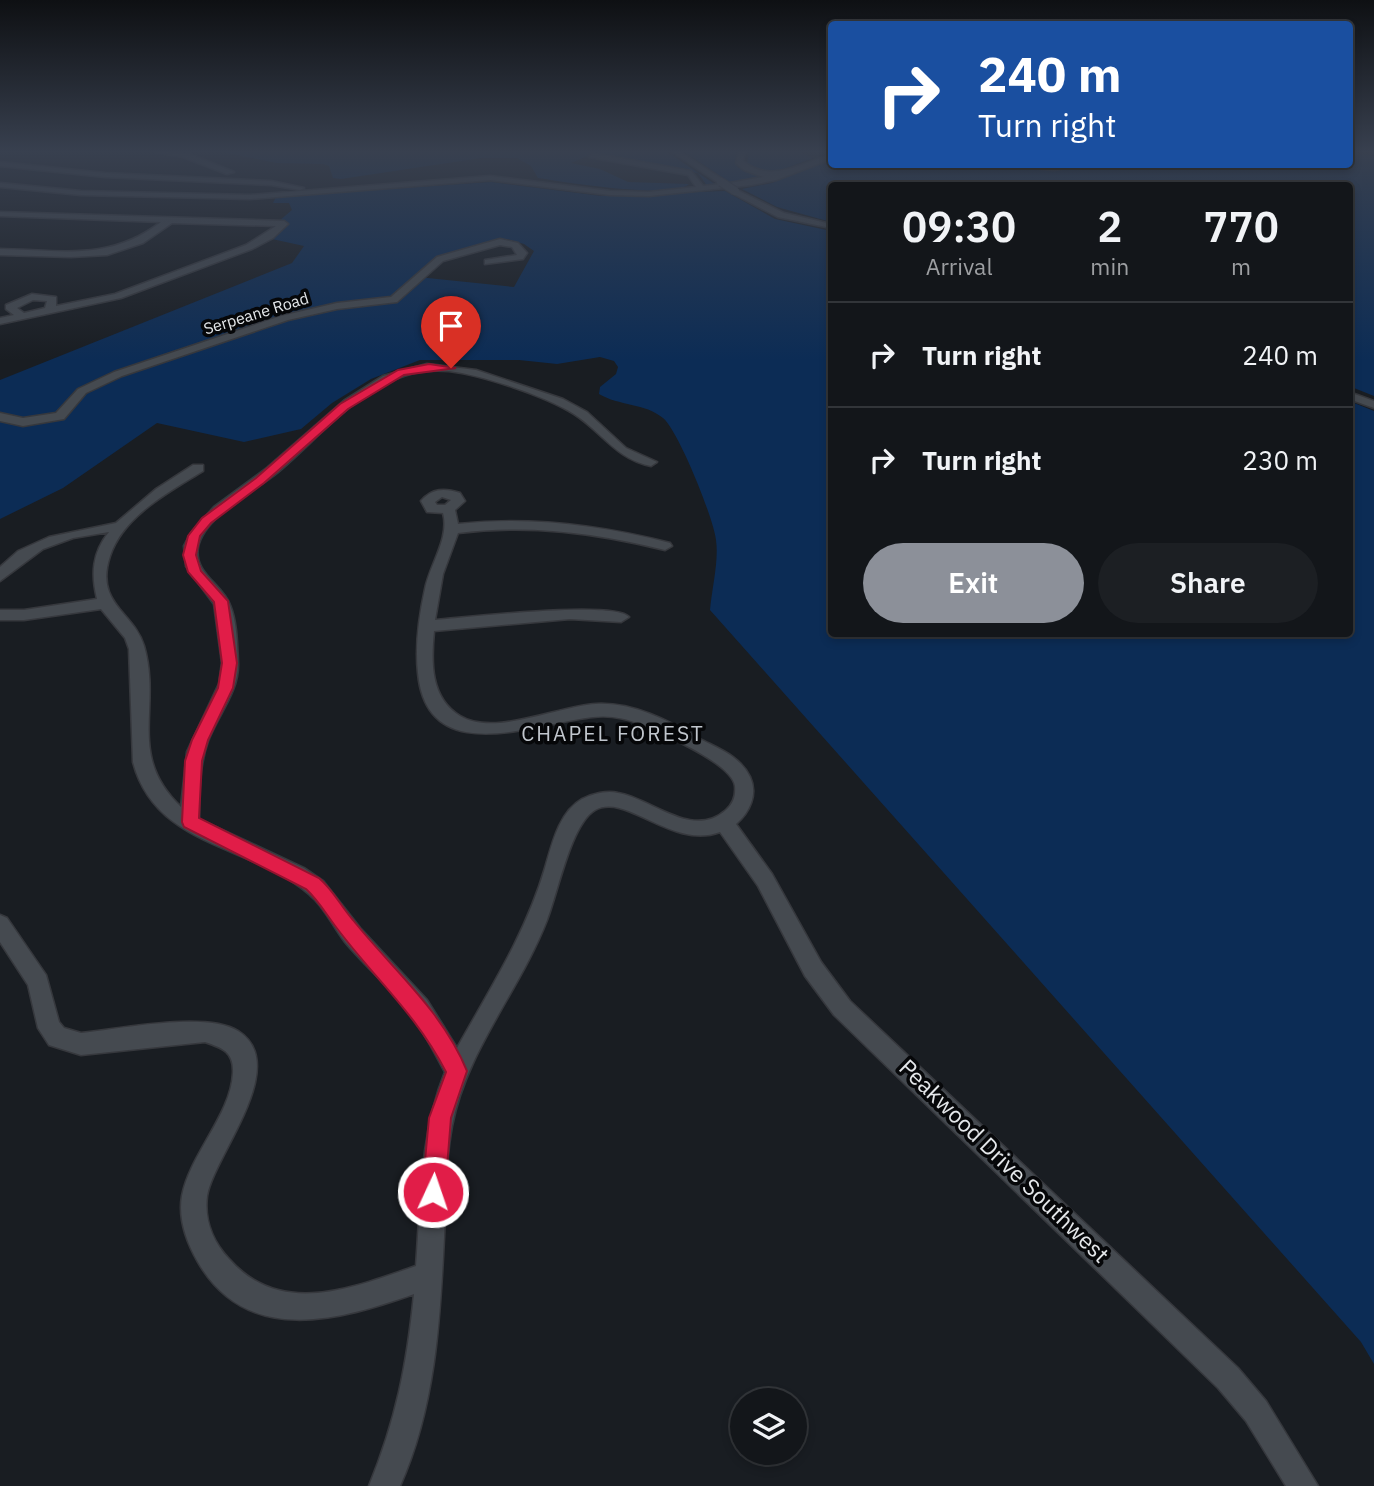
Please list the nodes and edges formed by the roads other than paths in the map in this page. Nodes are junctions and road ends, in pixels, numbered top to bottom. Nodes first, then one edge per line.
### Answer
1 (168, 221) edge
2 (261, 221) edge
3 (810, 221) edge
4 (828, 225) edge
5 (0, 252) edge
6 (488, 262) dead end
7 (48, 312) junction
8 (23, 317) junction
9 (5, 320) edge
10 (0, 330) edge
11 (1353, 397) edge
12 (1374, 405) edge
13 (0, 417) edge
14 (650, 462) dead end
15 (198, 468) dead end
16 (447, 509) dead end
17 (119, 527) junction
18 (453, 529) junction
19 (665, 546) dead end
20 (0, 576) edge
21 (105, 603) junction
22 (0, 615) edge
23 (621, 617) dead end
24 (429, 626) junction
25 (190, 822) junction
26 (724, 822) junction
27 (0, 924) edge
28 (457, 1071) junction
29 (429, 1275) junction
30 (384, 1486) edge
31 (1303, 1486) edge

1 - 5 street
2 - 7 street
3 - 4 street, bridge
6 - 13 street, Serpeane Road
7 - 8 street
7 - 8 street
8 - 9 street
9 - 10 street
11 - 12 street
14 - 25 street
15 - 17 street
16 - 18 street
17 - 20 street
17 - 21 street
18 - 19 street
18 - 24 street
21 - 22 street
21 - 25 street
23 - 24 street
24 - 26 street
25 - 28 street
26 - 28 street
26 - 31 street, Peakwood Drive Southwest
27 - 29 street
28 - 29 street
29 - 30 street

